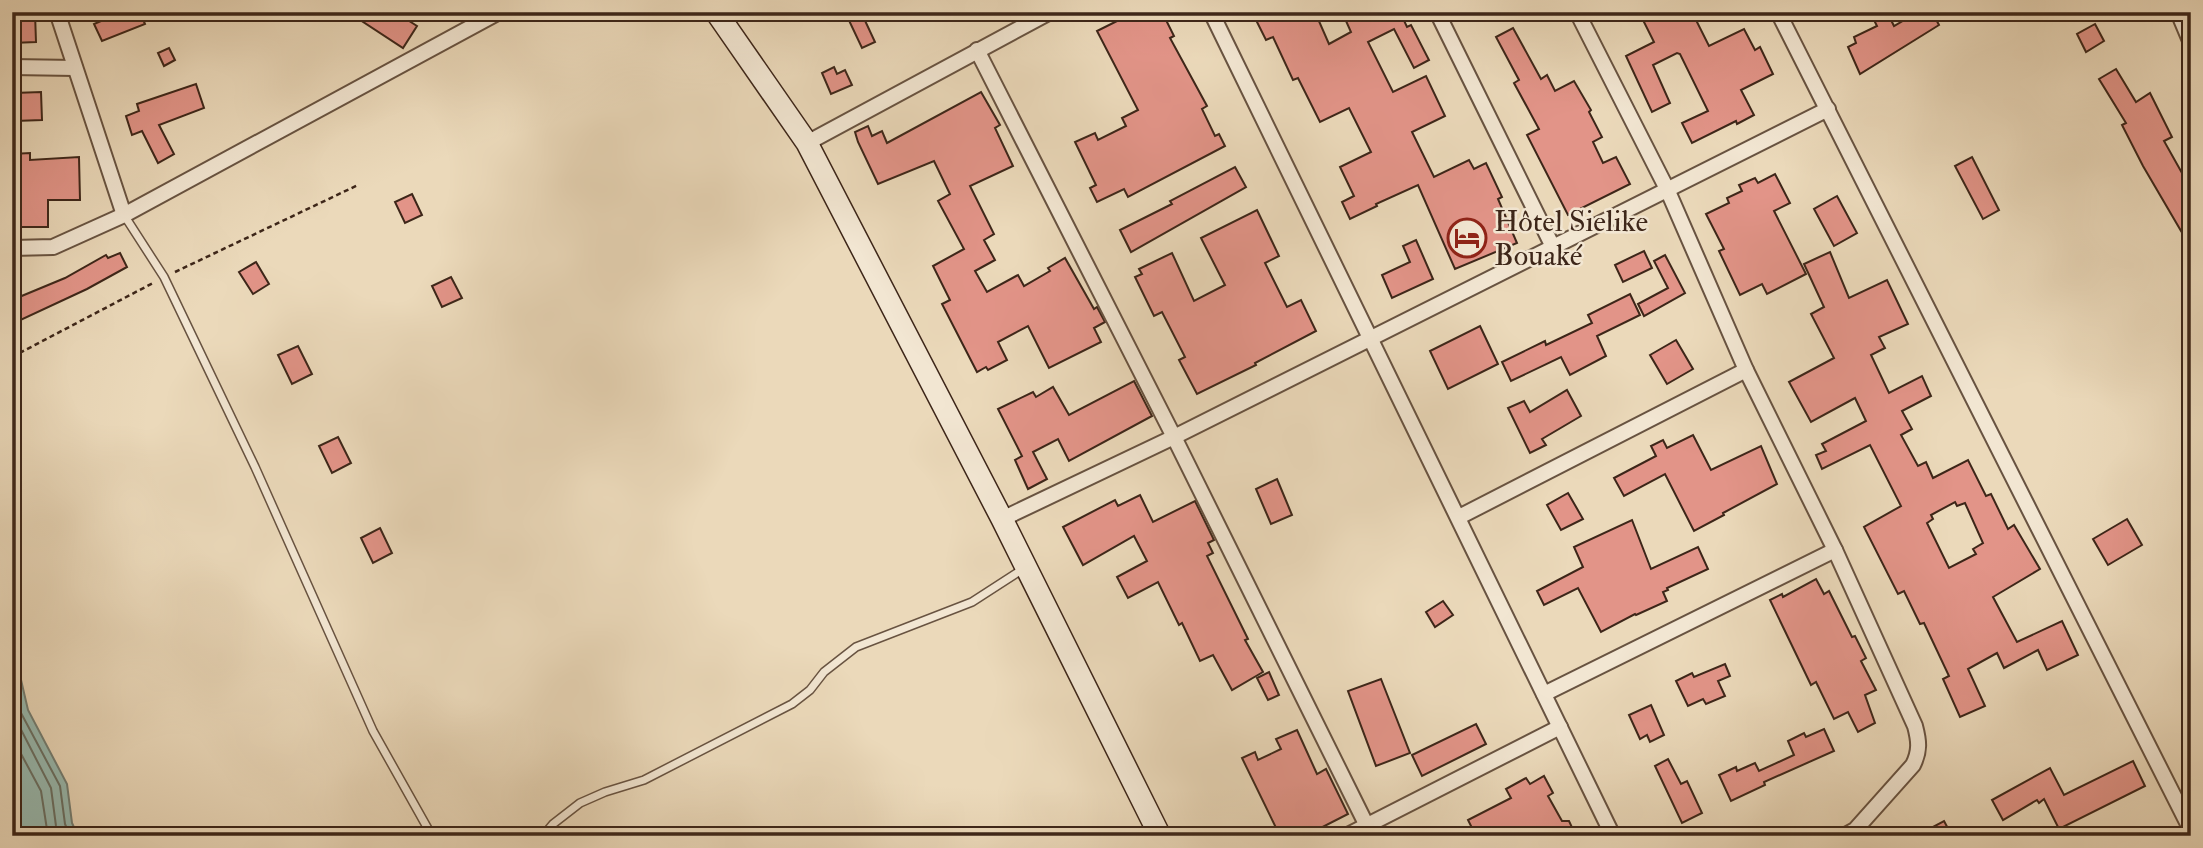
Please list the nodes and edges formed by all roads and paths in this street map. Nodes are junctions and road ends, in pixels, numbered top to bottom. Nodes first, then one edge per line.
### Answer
1 (57, 12) edge
2 (499, 12) edge
3 (716, 12) edge
4 (1050, 12) edge
5 (1211, 12) edge
6 (1437, 12) edge
7 (1577, 12) edge
8 (1778, 12) edge
9 (2178, 12) edge
10 (2191, 43) edge
11 (977, 50) junction
12 (12, 67) edge
13 (75, 68) junction
14 (1828, 108) junction
15 (807, 143) junction
16 (358, 185) dead end
17 (1667, 189) junction
18 (124, 215) junction
19 (1553, 247) junction
20 (12, 248) edge
21 (164, 277) junction
22 (1371, 337) junction
23 (12, 357) edge
24 (1746, 370) junction
25 (1174, 437) junction
26 (1459, 517) junction
27 (1002, 519) junction
28 (1835, 550) junction
29 (1026, 567) junction
30 (1544, 694) junction
31 (1560, 727) junction
32 (1367, 826) junction
33 (2191, 830) edge
34 (1852, 834) edge
35 (432, 836) edge
36 (543, 836) edge
37 (1160, 836) edge
38 (1346, 836) edge
39 (1613, 836) edge

1 - 13 street
2 - 18 street
3 - 15 street
4 - 11 street
5 - 22 street
6 - 19 street
7 - 17 street
8 - 14 street
9 - 10 street
11 - 15 street
11 - 25 street
12 - 13 street
13 - 18 street
14 - 17 street
14 - 33 street
15 - 27 street
16 - 21 path
17 - 19 street
17 - 24 street
18 - 20 street
18 - 21 lane
19 - 22 street
21 - 23 path
21 - 35 lane
22 - 25 street
22 - 26 street
24 - 26 street
24 - 28 street
25 - 27 street
25 - 32 street
26 - 30 street
27 - 29 street
28 - 30 street
28 - 34 street
29 - 36 lane
29 - 37 street
30 - 31 street
31 - 32 street
31 - 39 street
32 - 38 street

